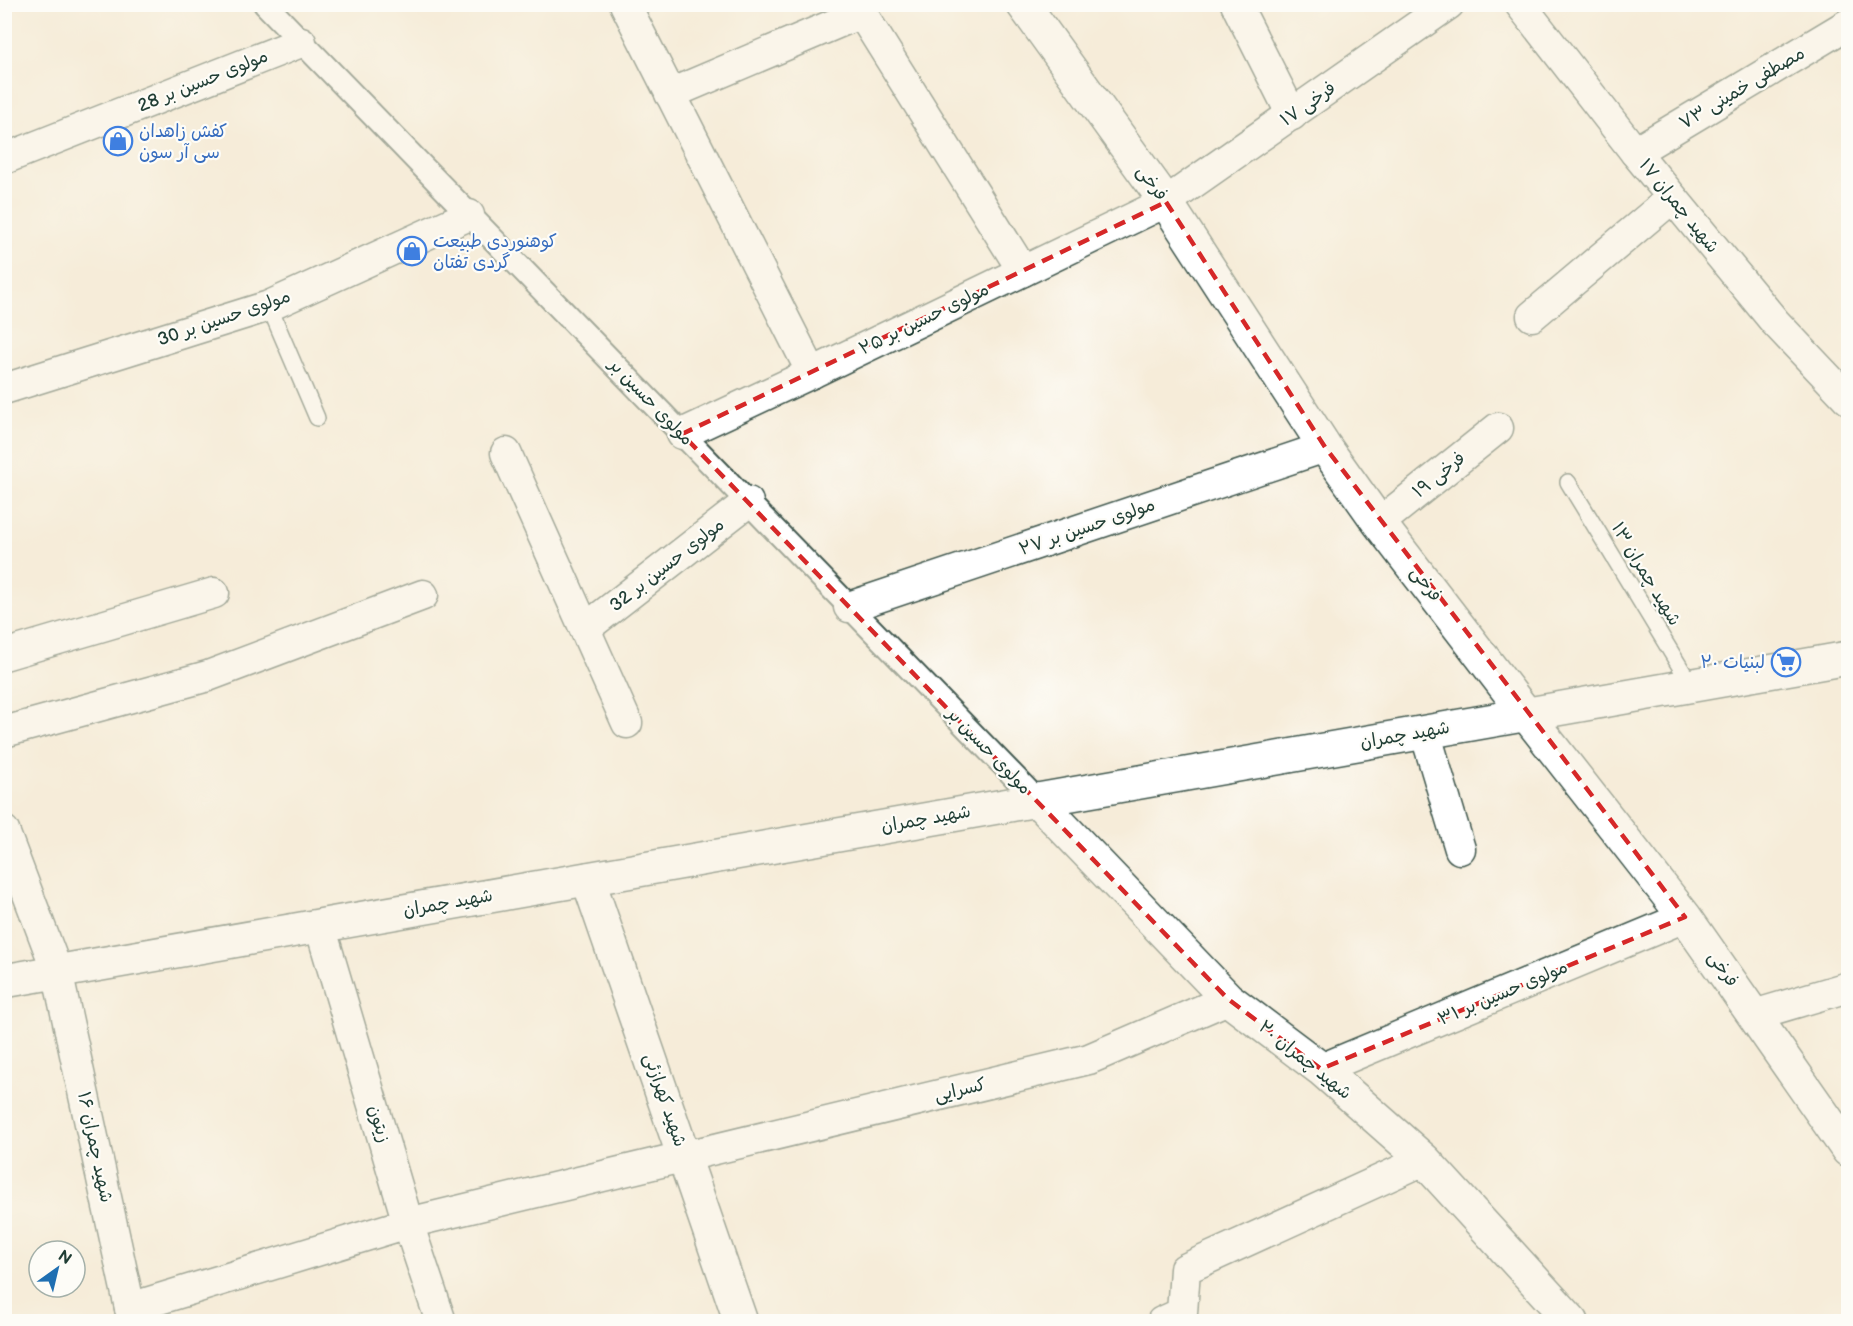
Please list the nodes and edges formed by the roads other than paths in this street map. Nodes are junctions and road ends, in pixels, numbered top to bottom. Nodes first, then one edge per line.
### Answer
1 (265, 4) edge
2 (625, 4) edge
3 (1023, 4) edge
4 (1236, 4) edge
5 (1449, 4) edge
6 (1520, 4) edge
7 (858, 9) edge
8 (1848, 24) edge
9 (301, 42) junction
10 (670, 94) junction
11 (1292, 115) junction
12 (1635, 152) junction
13 (4, 159) edge
14 (1672, 198) junction
15 (1166, 202) junction
16 (470, 215) junction
17 (1023, 271) junction
18 (269, 306) junction
19 (1532, 316) dead end
20 (812, 373) junction
21 (4, 389) edge
22 (1848, 399) edge
23 (316, 418) dead end
24 (1498, 428) dead end
25 (682, 434) junction
26 (1325, 447) junction
27 (506, 453) dead end
28 (1568, 482) dead end
29 (748, 502) junction
30 (1379, 523) junction
31 (214, 593) dead end
32 (423, 595) dead end
33 (849, 607) junction
34 (586, 628) junction
35 (4, 656) edge
36 (1848, 658) edge
37 (1691, 685) junction
38 (1526, 714) junction
39 (627, 723) dead end
40 (4, 732) edge
41 (1425, 732) junction
42 (1037, 800) junction
43 (4, 831) edge
44 (1460, 849) dead end
45 (588, 879) junction
46 (1685, 916) junction
47 (320, 926) junction
48 (57, 971) junction
49 (4, 981) edge
50 (1848, 987) edge
51 (1228, 999) junction
52 (1754, 1015) junction
53 (1321, 1069) junction
54 (1848, 1150) edge
55 (684, 1156) junction
56 (1424, 1160) junction
57 (408, 1223) junction
58 (131, 1315) edge
59 (441, 1322) edge
60 (741, 1322) edge
61 (1162, 1322) edge
62 (1572, 1322) edge

1 - 9 street, مولوی حسین بر
2 - 10 street
3 - 15 street, فرخی
4 - 11 street
5 - 11 street, فرخی ۱۷
6 - 12 street, شهید چمران ۱۷
7 - 10 street
7 - 17 street
8 - 12 street, مصطفی خمینی ۷۳
9 - 13 street, مولوی حسین بر 28
9 - 16 street, مولوی حسین بر
10 - 20 street
11 - 15 street, فرخی ۱۷
12 - 14 street, شهید چمران ۱۷
14 - 19 street
14 - 22 street, شهید چمران ۱۷
15 - 17 street, مولوی حسین بر ۲۵
15 - 26 street, فرخی
16 - 18 street, مولوی حسین بر 30
16 - 25 street, مولوی حسین بر
17 - 20 street, مولوی حسین بر ۲۵
18 - 21 street, مولوی حسین بر 30
18 - 23 lane
20 - 25 street, مولوی حسین بر ۲۵
24 - 30 street, فرخی ۱۹
25 - 29 street, مولوی حسین بر
26 - 30 street, فرخی
26 - 33 street, مولوی حسین بر ۲۷
27 - 34 street
28 - 37 lane, شهید چمران ۱۳
29 - 33 street, مولوی حسین بر
29 - 34 street, مولوی حسین بر 32
30 - 38 street, فرخی
31 - 35 street
32 - 40 street
33 - 42 street, مولوی حسین بر
34 - 39 street
36 - 37 street, شهید چمران
37 - 38 street, شهید چمران
38 - 41 street, شهید چمران
38 - 46 street, فرخی
41 - 42 street, شهید چمران
41 - 44 street
42 - 45 street, شهید چمران
42 - 51 street, شهید چمران ۲۰
43 - 48 street, شهید چمران ۱۶
45 - 47 street, شهید چمران
45 - 55 street, شهید کهرازئی
46 - 52 street, فرخی
46 - 53 street, مولوی حسین بر ۳۱
47 - 48 street, شهید چمران
47 - 57 street, زیتون
48 - 49 street, شهید چمران
48 - 58 street, شهید چمران ۱۶
50 - 52 street
51 - 53 street, شهید چمران ۲۰
51 - 55 street, کسرایی
52 - 54 street, فرخی
53 - 56 street, شهید چمران ۲۰
55 - 57 street, کسرایی
55 - 60 street, شهید کهرازئی
56 - 61 street
56 - 62 street, شهید چمران ۲۰
57 - 58 street, کسرایی
57 - 59 street, زیتون

